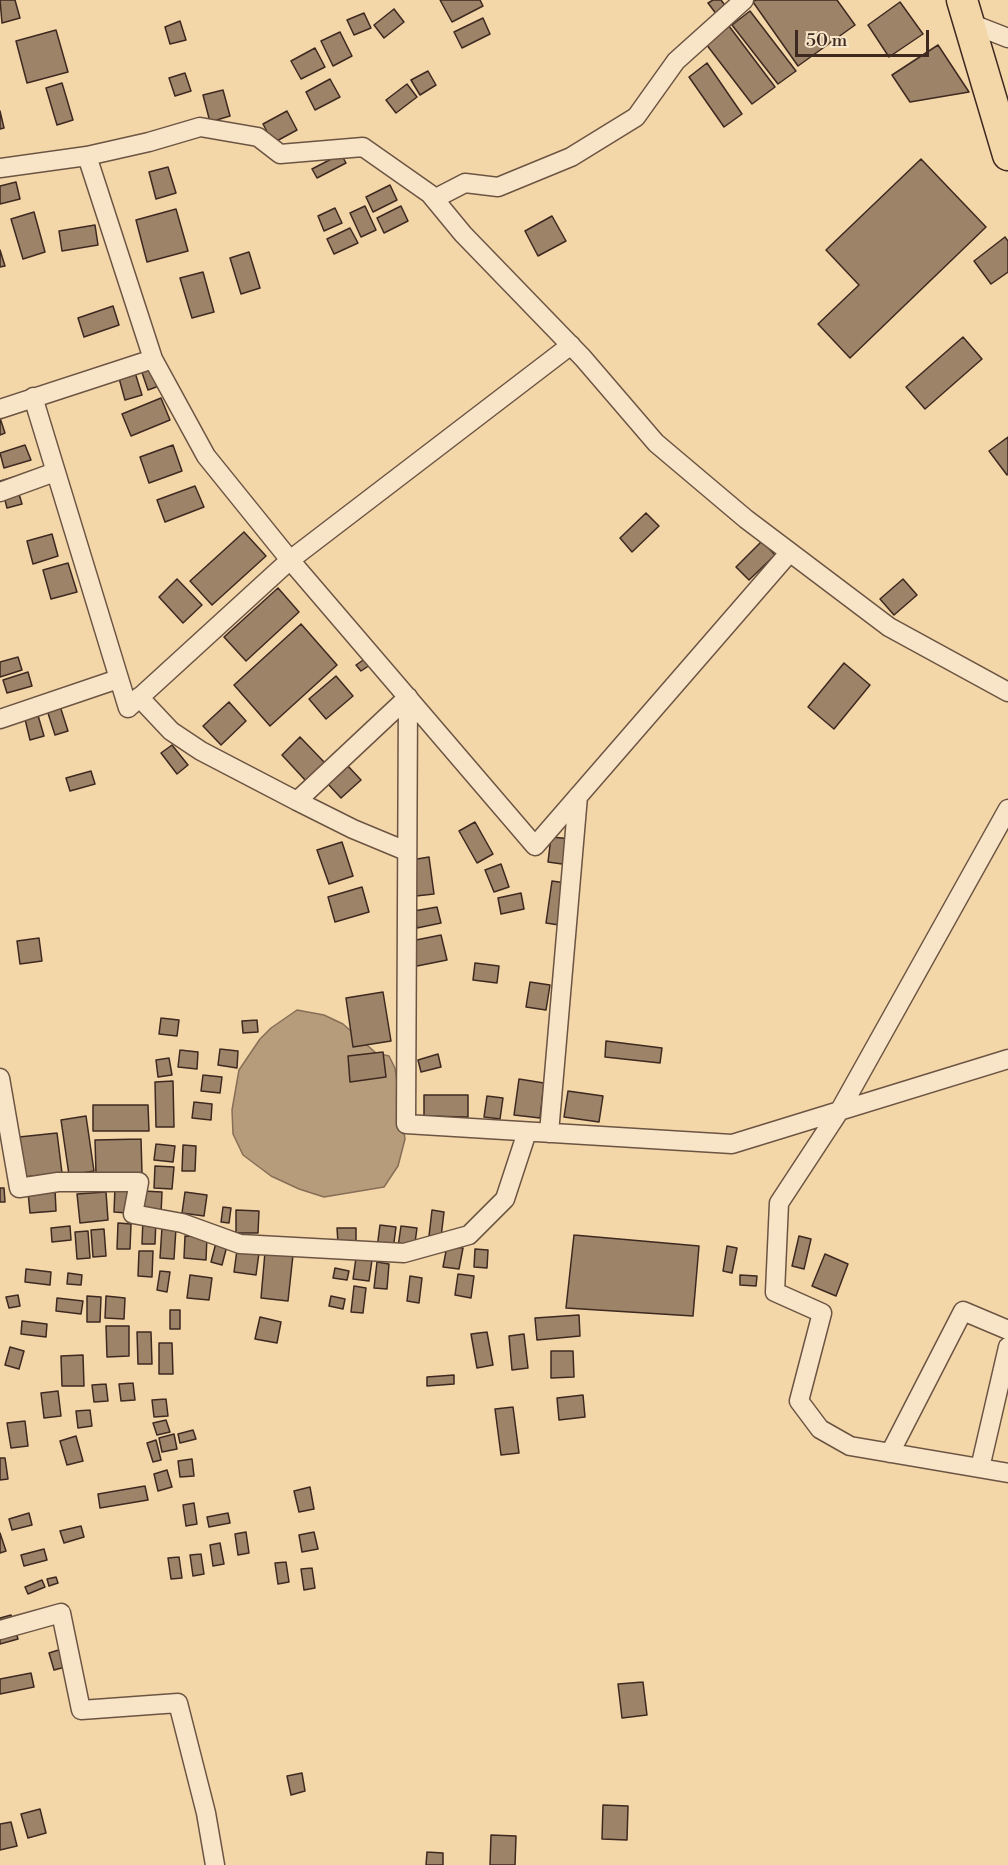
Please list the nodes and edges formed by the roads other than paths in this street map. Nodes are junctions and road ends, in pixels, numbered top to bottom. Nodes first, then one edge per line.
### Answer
1 (744, 0) edge
2 (964, 11) edge
3 (1008, 38) edge
4 (1008, 155) edge
5 (87, 156) junction
6 (0, 168) edge
7 (434, 200) junction
8 (571, 345) junction
9 (153, 359) junction
10 (33, 397) junction
11 (0, 409) edge
12 (55, 472) junction
13 (0, 492) edge
14 (790, 552) junction
15 (290, 560) junction
16 (118, 679) junction
17 (1008, 692) edge
18 (140, 697) junction
19 (408, 697) junction
20 (0, 719) edge
21 (578, 796) junction
22 (297, 801) junction
23 (1008, 809) edge
24 (406, 851) junction
25 (1008, 1059) edge
26 (0, 1078) edge
27 (840, 1110) junction
28 (527, 1131) junction
29 (549, 1133) junction
30 (1008, 1330) edge
31 (1008, 1347) edge
32 (890, 1453) junction
33 (980, 1468) junction
34 (1008, 1473) edge
35 (0, 1630) edge
36 (215, 1865) edge

1 - 7 street
2 - 3 street
2 - 4 main road
5 - 6 street
5 - 7 street
5 - 9 street
7 - 8 street
8 - 14 street
8 - 15 street
9 - 10 street
9 - 15 street
10 - 11 street
10 - 12 street
12 - 13 street
12 - 16 street
14 - 17 street
14 - 21 street
15 - 18 street
15 - 19 street
16 - 18 street
16 - 20 street
18 - 22 street
19 - 21 street
19 - 22 street
19 - 24 street
21 - 29 street
22 - 24 street
23 - 27 street
24 - 28 street
25 - 27 street
26 - 28 street
27 - 29 street
27 - 32 street
28 - 29 street
30 - 32 street
31 - 33 street
32 - 33 street
33 - 34 street
35 - 36 street

